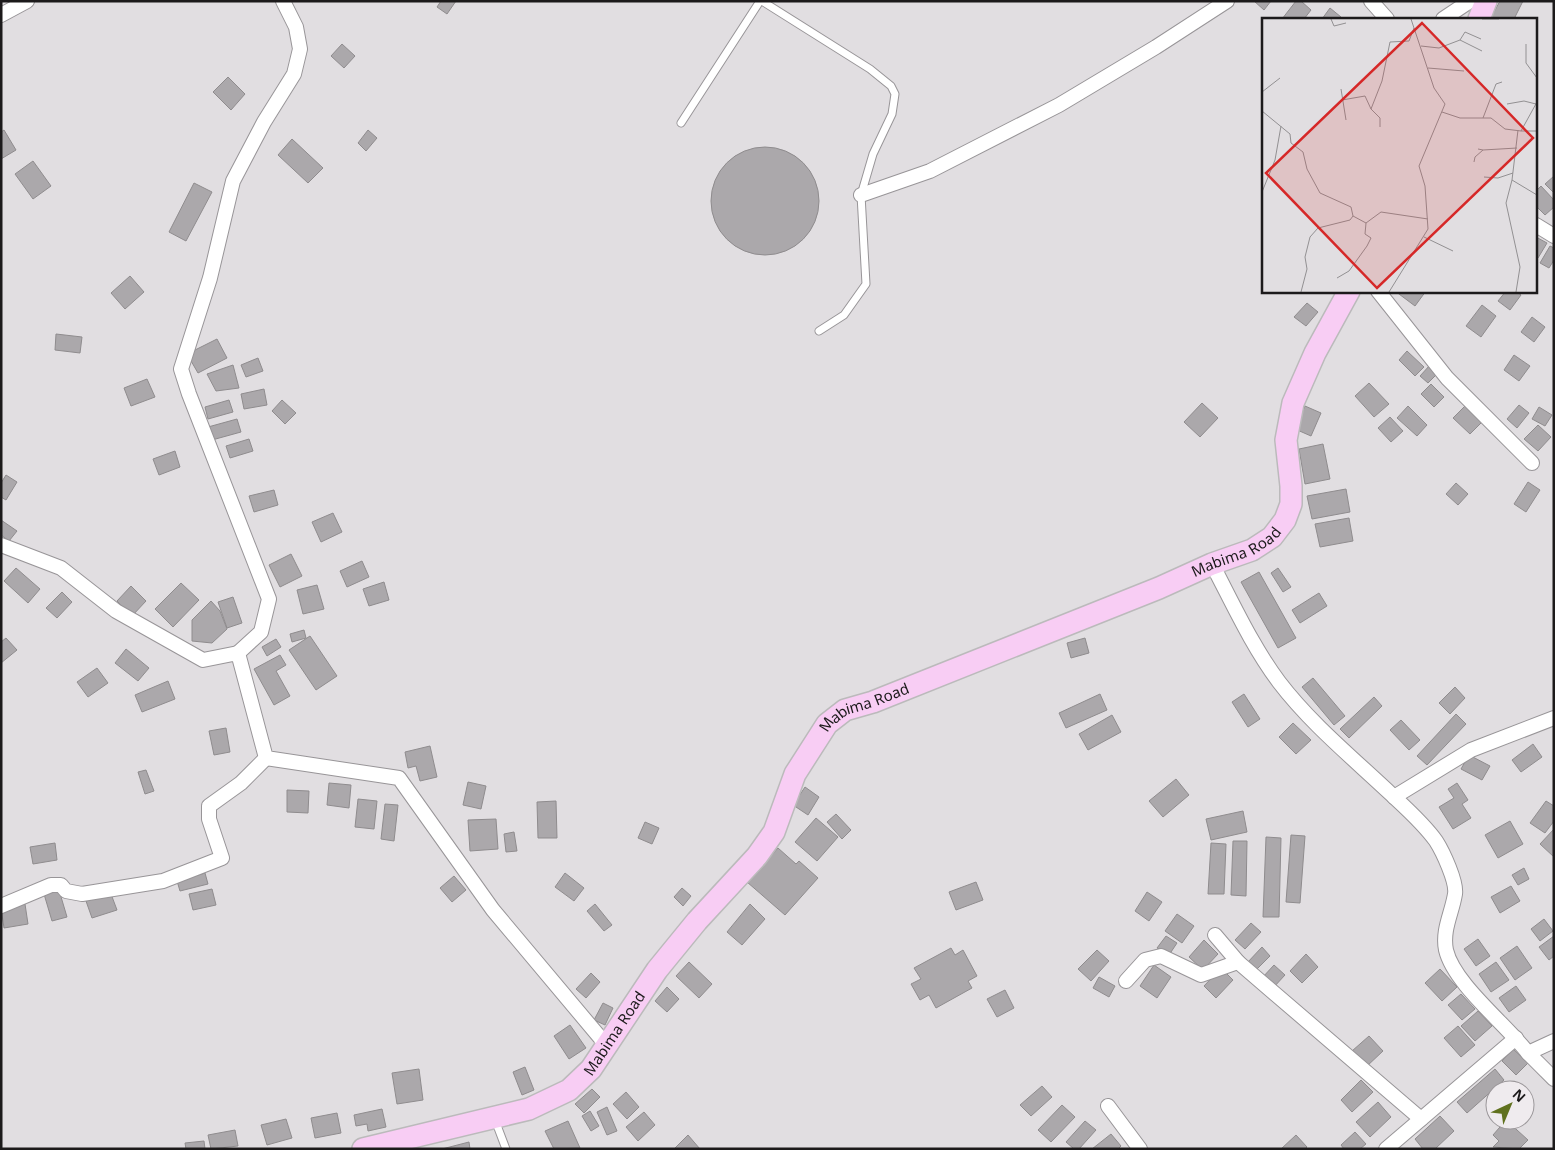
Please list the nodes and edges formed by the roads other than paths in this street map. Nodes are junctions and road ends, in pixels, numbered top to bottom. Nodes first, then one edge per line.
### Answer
1 (27, 1) edge
2 (282, 1) edge
3 (761, 1) edge
4 (1227, 1) edge
5 (1371, 1) edge
6 (1470, 1) edge
7 (1486, 1) edge
8 (1, 15) edge
9 (1386, 18) edge
10 (1444, 18) edge
11 (1479, 18) edge
12 (681, 124) dead end
13 (861, 195) junction
14 (1538, 226) edge
15 (1554, 236) edge
16 (1348, 292) edge
17 (1379, 292) edge
18 (819, 331) dead end
19 (1532, 464) dead end
20 (1, 545) edge
21 (1212, 564) junction
22 (238, 653) junction
23 (1554, 718) edge
24 (266, 758) junction
25 (1394, 797) junction
26 (1, 906) edge
27 (1215, 935) dead end
28 (1238, 962) junction
29 (1126, 981) dead end
30 (1516, 1038) junction
31 (1554, 1041) edge
32 (608, 1047) junction
33 (1528, 1053) junction
34 (1554, 1079) edge
35 (1108, 1106) dead end
36 (494, 1117) junction
37 (1421, 1119) junction
38 (363, 1149) edge
39 (506, 1149) edge
40 (1140, 1149) edge
41 (1386, 1149) edge

1 - 8 street
2 - 22 street
3 - 12 lane
3 - 13 lane
4 - 13 street
5 - 9 street
6 - 10 street
7 - 11 main road
13 - 18 lane
14 - 15 street
16 - 21 main road, Mabima Road
17 - 19 street
20 - 22 street
21 - 25 street
21 - 32 main road, Mabima Road
22 - 24 street
23 - 25 street
24 - 26 street
24 - 32 street
25 - 30 street
27 - 28 street
28 - 29 street
28 - 37 street
30 - 33 street
30 - 37 street
31 - 33 street
32 - 36 main road, Mabima Road
33 - 34 street
35 - 40 street
36 - 38 main road, Mabima Road
36 - 39 lane
37 - 41 street

